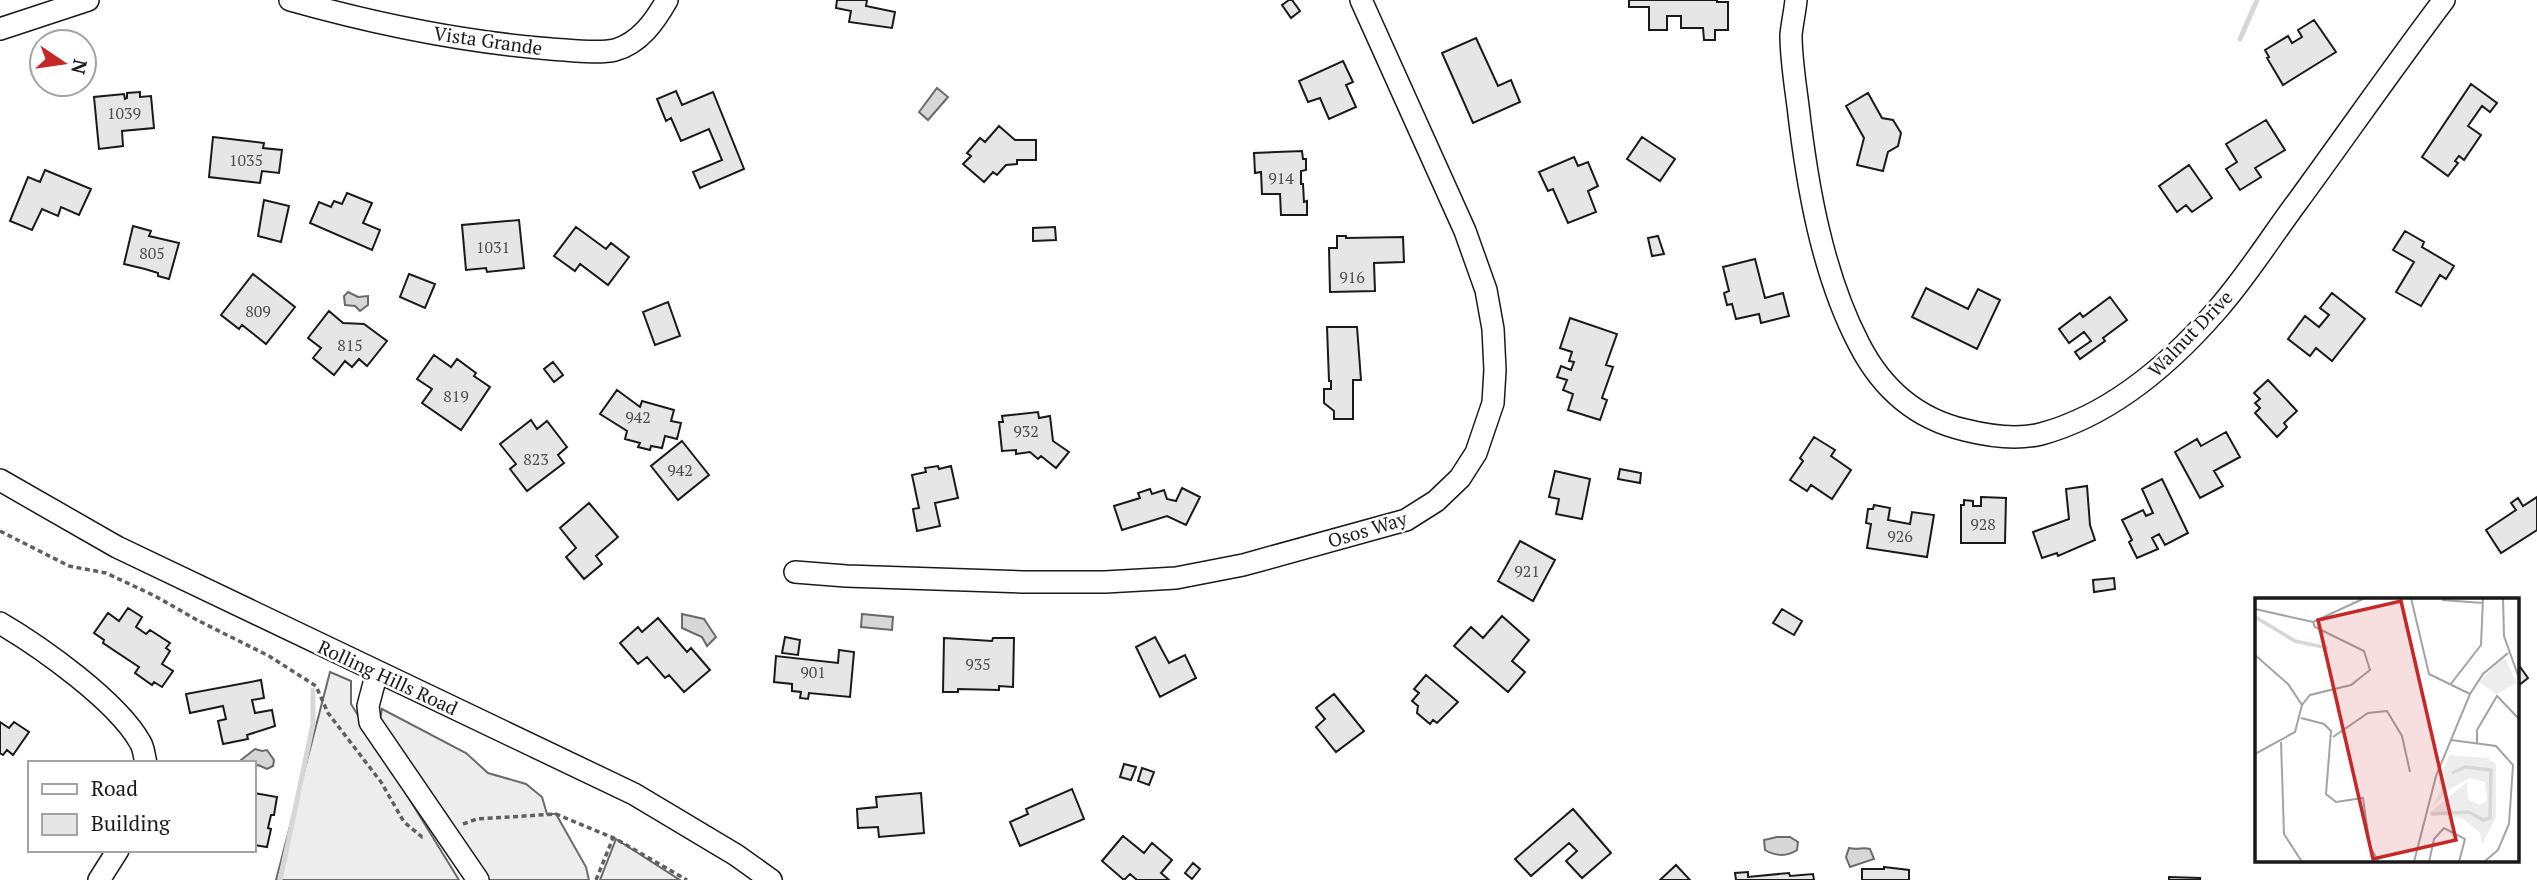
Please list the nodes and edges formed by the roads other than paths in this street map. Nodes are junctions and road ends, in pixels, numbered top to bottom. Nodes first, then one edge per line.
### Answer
1 (88, 0) edge
2 (290, 0) edge
3 (667, 0) edge
4 (1361, 0) edge
5 (1796, 0) edge
6 (2444, 0) edge
7 (0, 29) edge
8 (0, 480) edge
9 (796, 572) dead end
10 (0, 623) edge
11 (377, 672) junction
12 (146, 761) edge
13 (117, 852) edge
14 (99, 880) edge
15 (478, 880) edge
16 (771, 880) edge

1 - 7 street
2 - 3 street, Vista Grande
4 - 9 street, Osos Way
5 - 6 street, Walnut Drive
8 - 11 street, Rolling Hills Road
10 - 12 street
11 - 15 street
11 - 16 street, Rolling Hills Road
13 - 14 street

